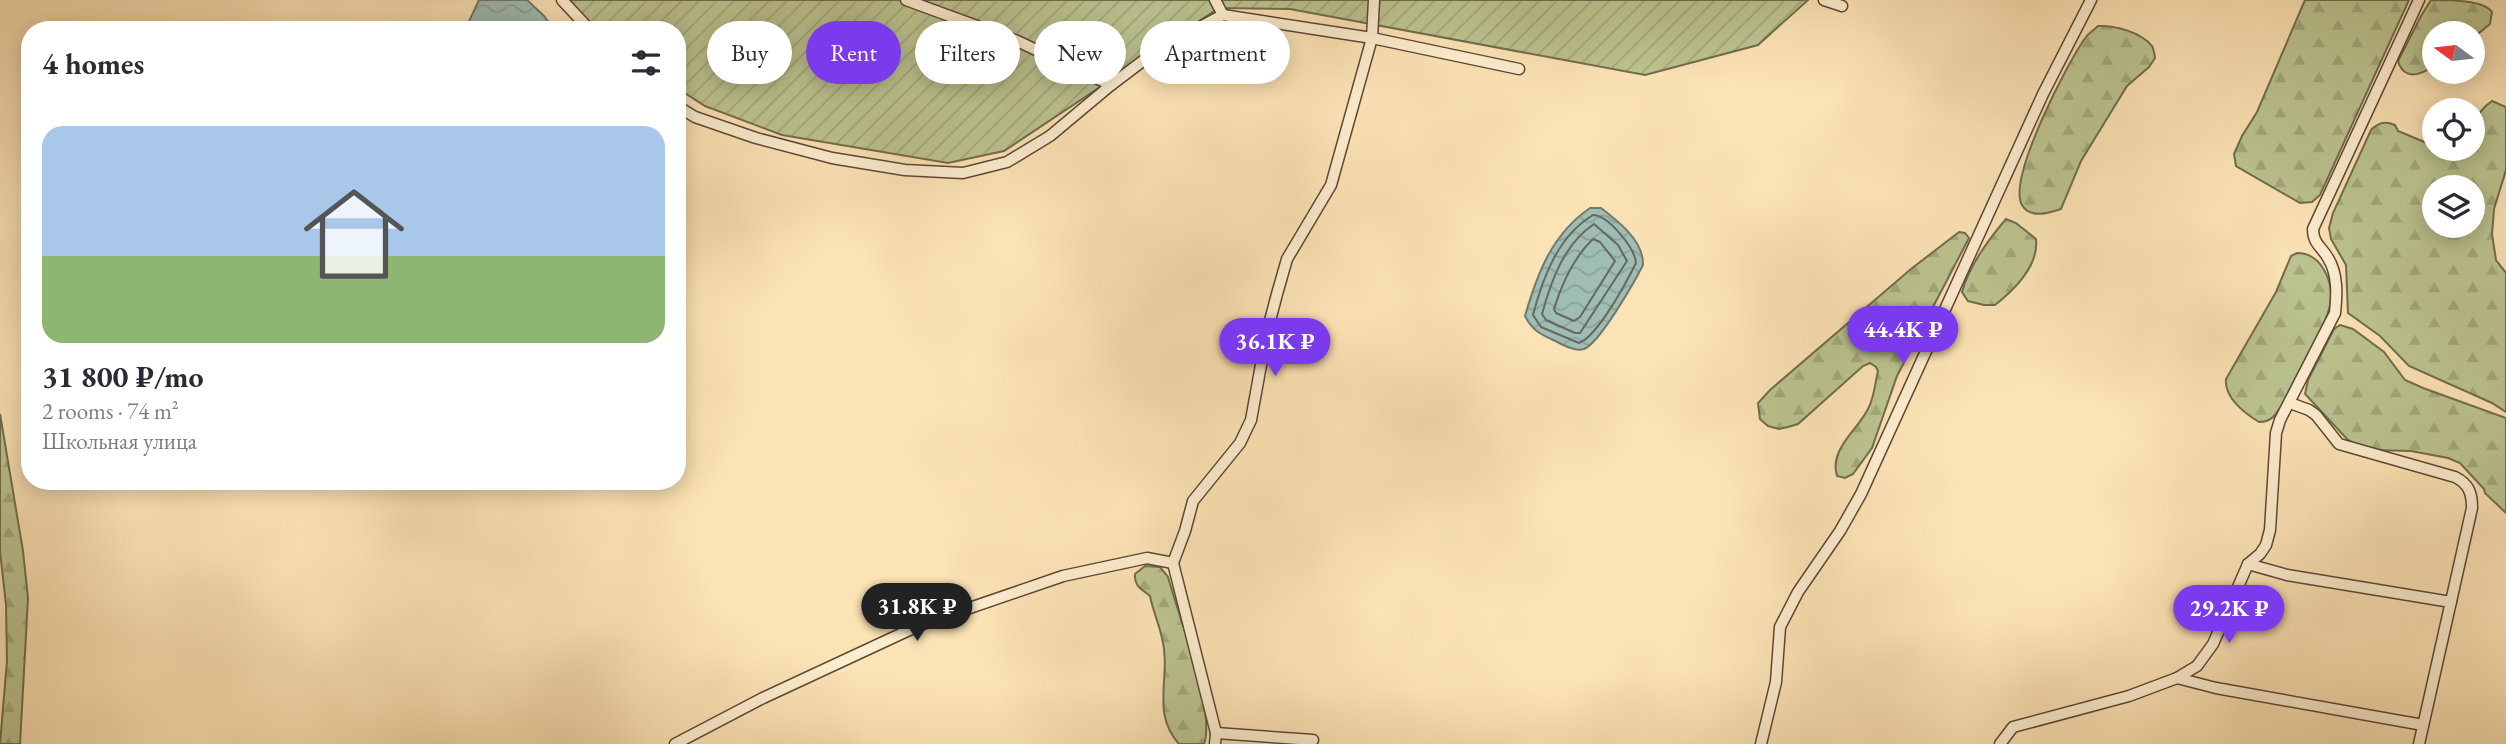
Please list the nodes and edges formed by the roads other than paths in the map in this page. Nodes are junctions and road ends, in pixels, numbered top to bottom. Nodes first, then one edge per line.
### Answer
1 (562, 0) edge
2 (906, 0) edge
3 (1215, 0) edge
4 (1374, 0) edge
5 (1824, 0) edge
6 (2091, 0) edge
7 (2419, 0) edge
8 (1842, 6) dead end
9 (1223, 15) junction
10 (582, 21) edge
11 (1372, 38) junction
12 (1519, 69) dead end
13 (1111, 85) junction
14 (686, 112) edge
15 (2290, 403) junction
16 (1172, 563) junction
17 (2248, 564) junction
18 (2451, 602) junction
19 (2176, 678) junction
20 (2423, 725) junction
21 (1215, 738) edge
22 (1313, 740) dead end
23 (675, 744) edge
24 (1761, 744) edge
25 (2000, 744) edge
26 (2419, 744) edge

1 - 10 street
2 - 13 street
3 - 9 street
4 - 11 street
5 - 8 street
6 - 24 street
7 - 15 street
9 - 11 street
9 - 13 street
11 - 12 street
11 - 16 street
13 - 14 street
15 - 17 street
15 - 18 street
16 - 21 street
16 - 23 street
17 - 18 street
17 - 19 street
18 - 20 street
19 - 20 street
19 - 25 street
20 - 26 street
21 - 22 street

